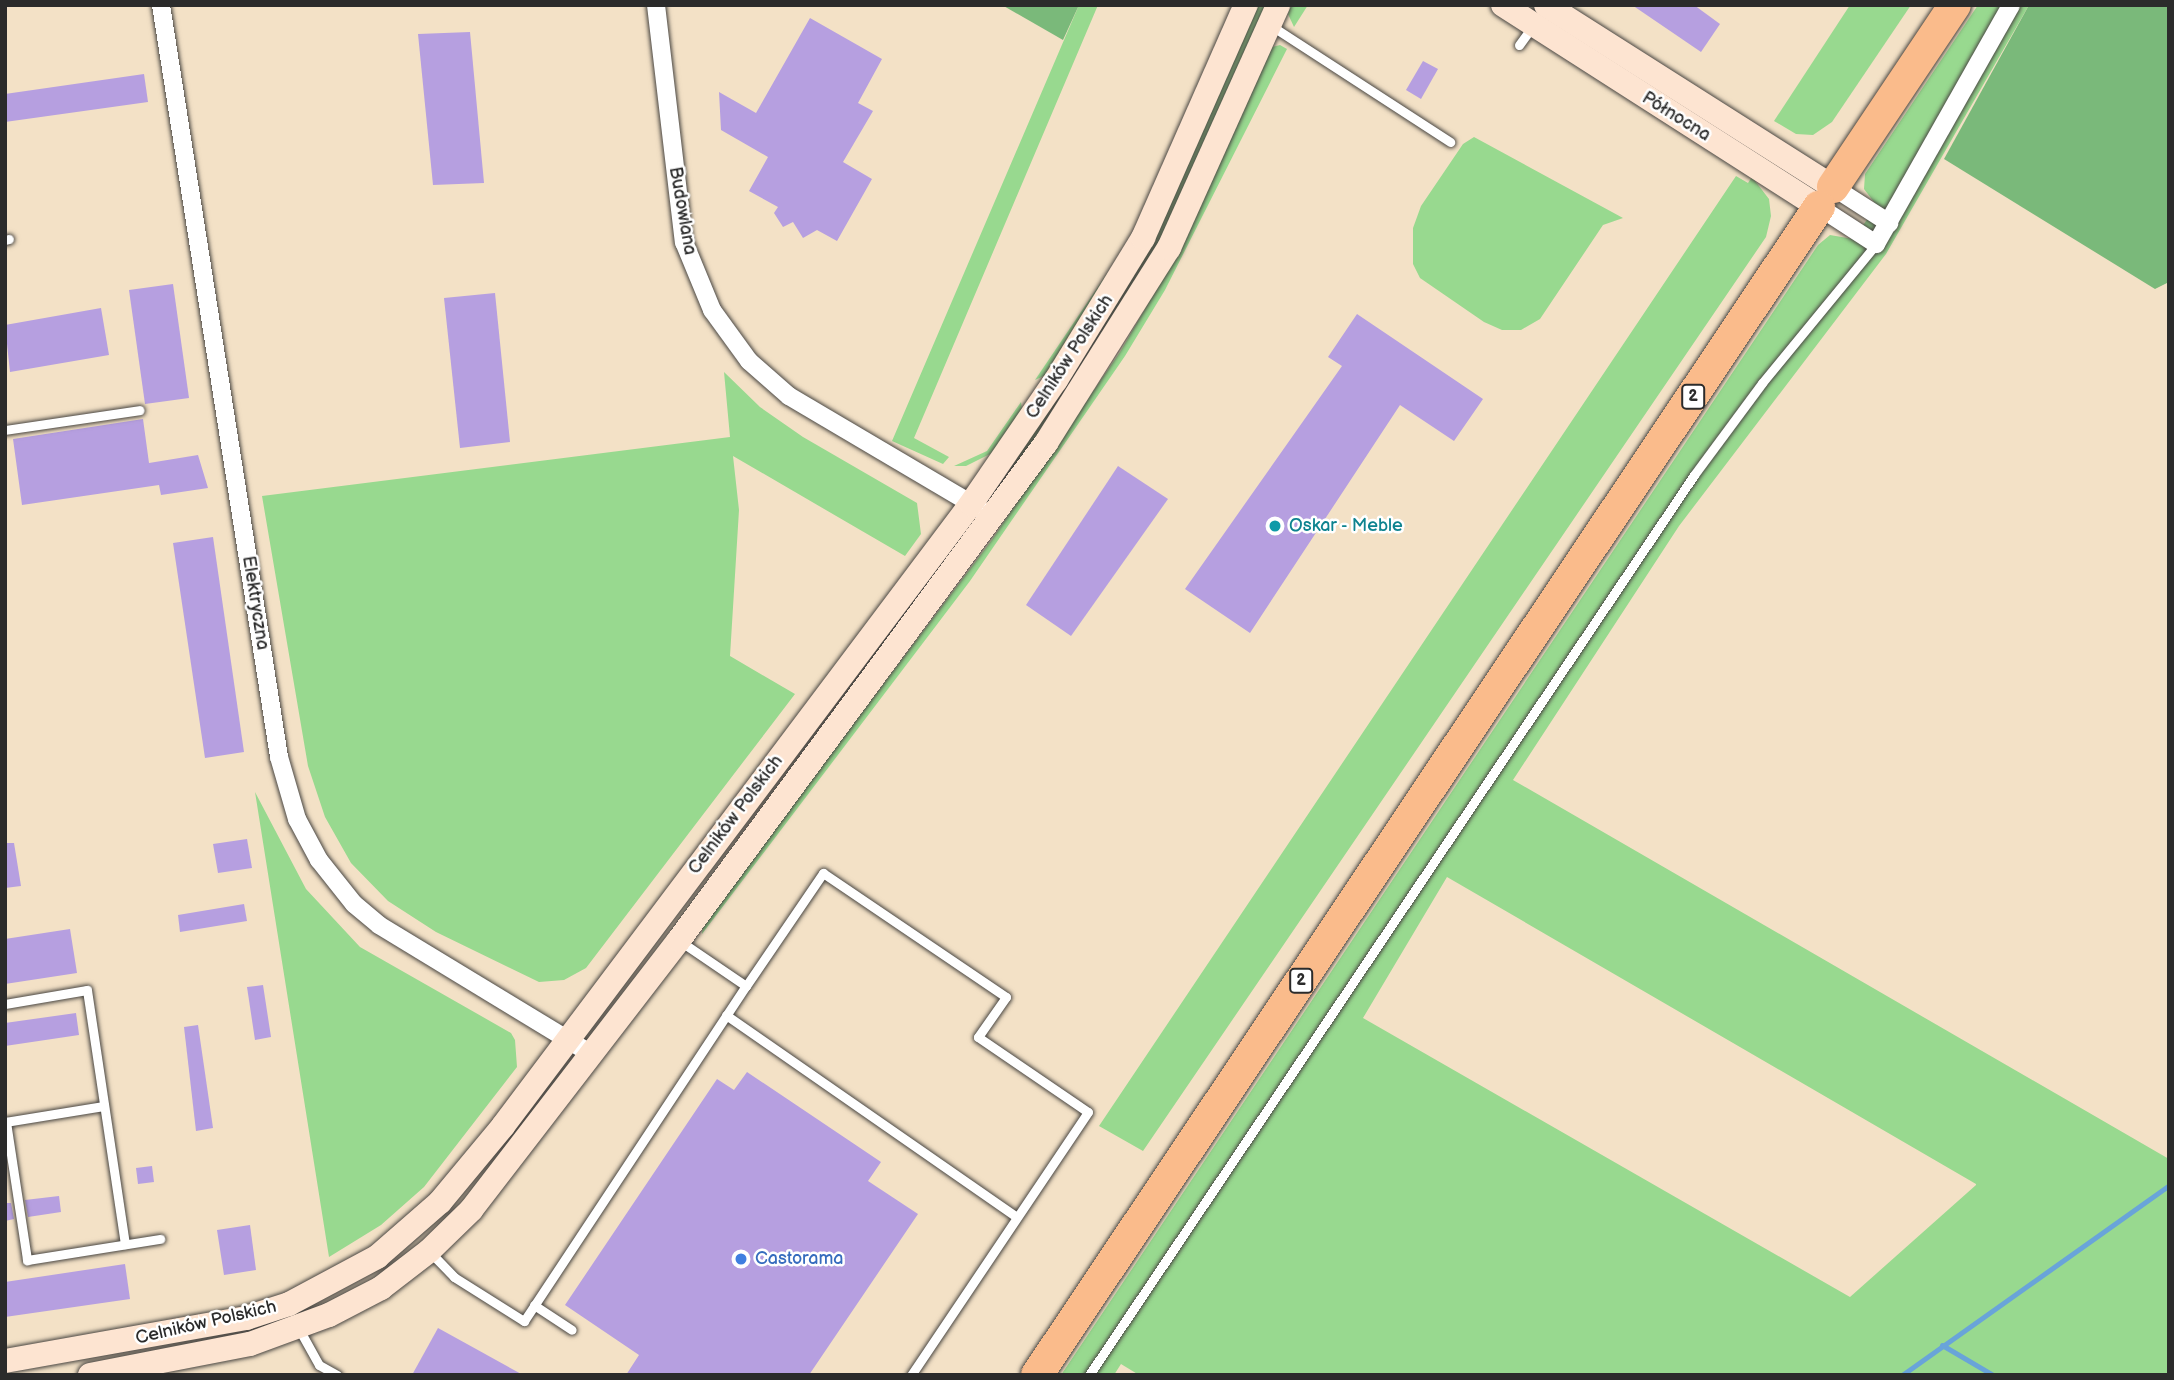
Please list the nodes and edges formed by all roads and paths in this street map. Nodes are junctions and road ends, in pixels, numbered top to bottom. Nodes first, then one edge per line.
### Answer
1 (161, 5) edge
2 (656, 5) edge
3 (1245, 5) edge
4 (1503, 5) edge
5 (1546, 5) edge
6 (1955, 5) edge
7 (2011, 5) edge
8 (1273, 14) edge
9 (1451, 142) dead end
10 (1826, 197) junction
11 (1889, 223) junction
12 (1876, 244) junction
13 (139, 410) dead end
14 (5, 429) edge
15 (971, 504) junction
16 (994, 519) junction
17 (679, 940) junction
18 (746, 986) junction
19 (5, 1004) edge
20 (726, 1015) junction
21 (569, 1037) junction
22 (593, 1055) junction
23 (104, 1106) junction
24 (6, 1122) edge
25 (1017, 1217) junction
26 (160, 1239) dead end
27 (125, 1244) junction
28 (429, 1251) junction
29 (289, 1304) junction
30 (534, 1305) junction
31 (298, 1328) junction
32 (572, 1331) dead end
33 (5, 1361) edge
34 (90, 1375) edge
35 (337, 1375) edge
36 (911, 1375) edge
37 (1037, 1375) edge
38 (1089, 1375) edge

1 - 21 street, Elektryczna
2 - 15 street, Budowlana
3 - 15 street, Celników Polskich
4 - 10 street, Północna
5 - 10 street, Północna
6 - 10 highway, 2
7 - 11 street
8 - 9 lane
8 - 16 street, Celników Polskich
10 - 11 street
10 - 12 street
10 - 37 highway, 2
11 - 12 street
12 - 38 lane
13 - 14 lane
15 - 16 street, Budowlana
15 - 21 street, Celników Polskich
16 - 17 street, Celników Polskich
17 - 18 lane
17 - 22 street, Celników Polskich
18 - 20 lane
18 - 25 lane
19 - 23 lane
20 - 25 lane
20 - 30 lane
21 - 22 street, Elektryczna
21 - 29 street, Celników Polskich
22 - 28 street, Celników Polskich
23 - 24 lane
23 - 27 lane
24 - 27 lane
25 - 36 lane
26 - 27 lane
28 - 30 lane
28 - 31 street, Celników Polskich
29 - 31 street
29 - 33 street, Celników Polskich
30 - 32 lane
31 - 34 street, Celników Polskich
31 - 35 lane

